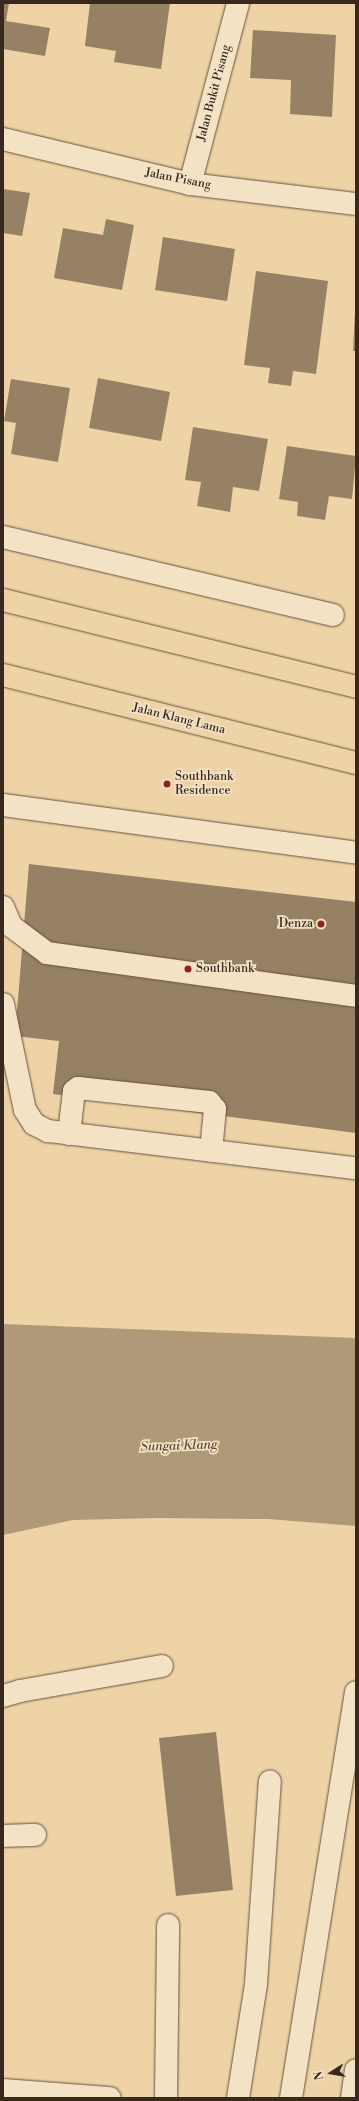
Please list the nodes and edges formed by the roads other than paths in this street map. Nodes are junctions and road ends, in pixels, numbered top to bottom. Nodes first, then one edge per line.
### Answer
1 (238, 3) edge
2 (3, 139) edge
3 (190, 184) junction
4 (356, 204) edge
5 (3, 536) edge
6 (3, 600) edge
7 (333, 615) dead end
8 (3, 675) edge
9 (356, 687) edge
10 (356, 763) edge
11 (3, 805) edge
12 (356, 853) edge
13 (3, 908) edge
14 (356, 996) edge
15 (3, 1004) edge
16 (69, 1134) junction
17 (211, 1151) junction
18 (356, 1168) edge
19 (162, 1666) dead end
20 (356, 1692) edge
21 (3, 1696) edge
22 (270, 1781) dead end
23 (35, 1835) dead end
24 (3, 1836) edge
25 (168, 1925) dead end
26 (356, 2070) edge
27 (3, 2090) edge
28 (110, 2098) edge
29 (166, 2098) edge
30 (238, 2098) edge
31 (291, 2098) edge
32 (352, 2098) edge

1 - 3 street, Jalan Bukit Pisang
2 - 3 street, Jalan Pisang
3 - 4 street, Jalan Pisang
5 - 7 street
6 - 9 main road
8 - 10 main road, Jalan Klang Lama
11 - 12 street
13 - 14 street
15 - 16 street
16 - 17 street
16 - 17 street
17 - 18 street
19 - 21 street
20 - 31 street
22 - 30 street
23 - 24 street
25 - 29 street
26 - 32 street
27 - 28 street

